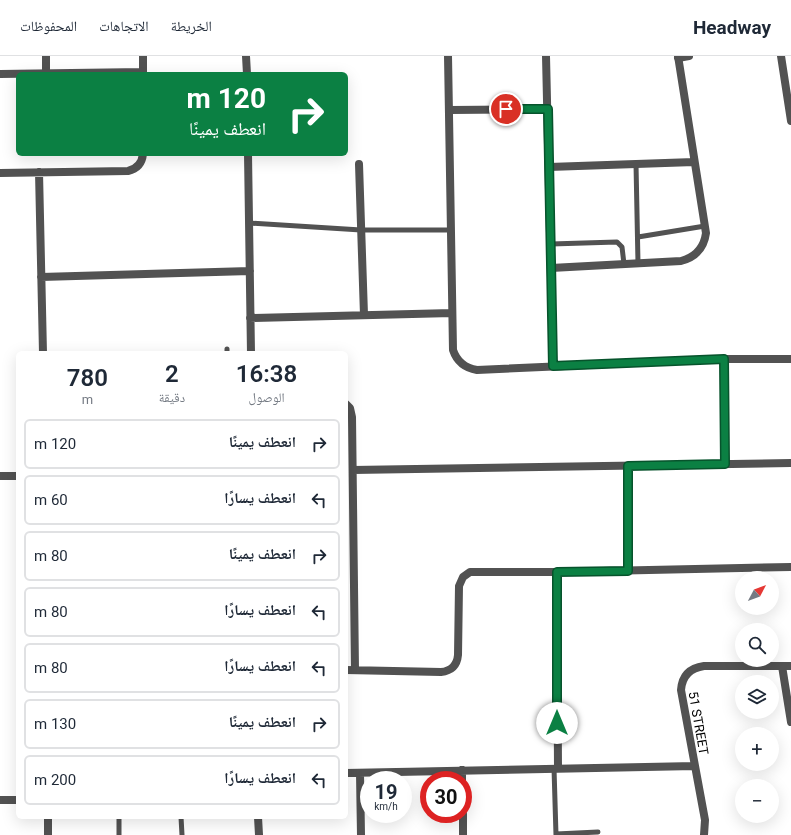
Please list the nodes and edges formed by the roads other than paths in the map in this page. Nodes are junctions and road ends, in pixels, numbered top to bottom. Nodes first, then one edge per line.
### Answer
1 (46, 56) edge
2 (143, 56) edge
3 (246, 56) edge
4 (448, 56) edge
5 (546, 56) edge
6 (689, 56) edge
7 (781, 56) edge
8 (678, 57) edge
9 (46, 72) edge
10 (143, 72) edge
11 (247, 72) edge
12 (0, 74) edge
13 (16, 74) edge
14 (548, 109) junction
15 (450, 110) junction
16 (791, 120) edge
17 (142, 156) edge
18 (248, 156) edge
19 (694, 162) junction
20 (359, 164) dead end
21 (636, 164) junction
22 (549, 166) junction
23 (39, 172) junction
24 (0, 173) edge
25 (249, 223) junction
26 (705, 226) junction
27 (361, 230) junction
28 (451, 230) junction
29 (638, 237) junction
30 (550, 244) junction
31 (638, 263) junction
32 (624, 264) junction
33 (551, 268) junction
34 (250, 271) junction
35 (41, 277) junction
36 (452, 313) junction
37 (364, 315) junction
38 (250, 318) junction
39 (43, 351) edge
40 (251, 351) edge
41 (724, 359) junction
42 (791, 359) edge
43 (553, 366) junction
44 (348, 406) edge
45 (791, 463) edge
46 (725, 464) junction
47 (628, 466) junction
48 (353, 470) junction
49 (0, 476) edge
50 (16, 476) edge
51 (791, 567) edge
52 (628, 571) junction
53 (557, 572) junction
54 (782, 666) junction
55 (791, 666) edge
56 (348, 670) edge
57 (355, 670) junction
58 (791, 722) edge
59 (695, 766) junction
60 (556, 768) junction
61 (462, 770) joint
62 (412, 771) edge
63 (348, 773) edge
64 (360, 773) edge
65 (0, 800) edge
66 (16, 800) edge
67 (48, 819) edge
68 (119, 819) edge
69 (182, 819) edge
70 (258, 819) edge
71 (361, 823) edge
72 (463, 823) edge
73 (598, 832) dead end
74 (48, 835) edge
75 (119, 835) edge
76 (182, 835) edge
77 (259, 835) edge
78 (361, 835) edge
79 (463, 835) edge
80 (556, 835) edge
81 (704, 835) edge

1 - 9 street
2 - 10 street
3 - 11 street
4 - 15 street
5 - 14 street
6 - 8 street
7 - 16 street
8 - 19 street
12 - 13 street
14 - 15 street
14 - 22 street
15 - 28 street
17 - 23 street
18 - 25 street
19 - 21 street
19 - 26 street
20 - 27 street
21 - 22 street
21 - 29 lane
22 - 30 street
23 - 24 street
23 - 35 street
25 - 27 lane
25 - 34 street
26 - 29 lane
26 - 31 street
27 - 28 lane
27 - 37 street
28 - 36 street
29 - 31 lane
30 - 32 lane
30 - 33 street
31 - 32 street
32 - 33 street
33 - 43 street
34 - 35 street
34 - 38 street
35 - 39 street
36 - 37 street
36 - 43 street
37 - 38 street
38 - 40 street
41 - 42 street
41 - 43 street
41 - 46 street
44 - 48 street
45 - 46 street
46 - 47 street
47 - 48 street
47 - 52 street
48 - 57 street
49 - 50 street
51 - 52 street
52 - 53 street
53 - 57 street
53 - 60 street
54 - 55 street, 51 STREET
54 - 58 street
54 - 59 street, 51 STREET
56 - 57 street
59 - 60 street
59 - 81 street, 51 STREET
60 - 61 street
60 - 80 lane
61 - 62 street
63 - 64 street
65 - 66 street
67 - 74 street
68 - 75 lane
69 - 76 lane
70 - 77 street
71 - 78 street
72 - 79 street
73 - 80 lane

